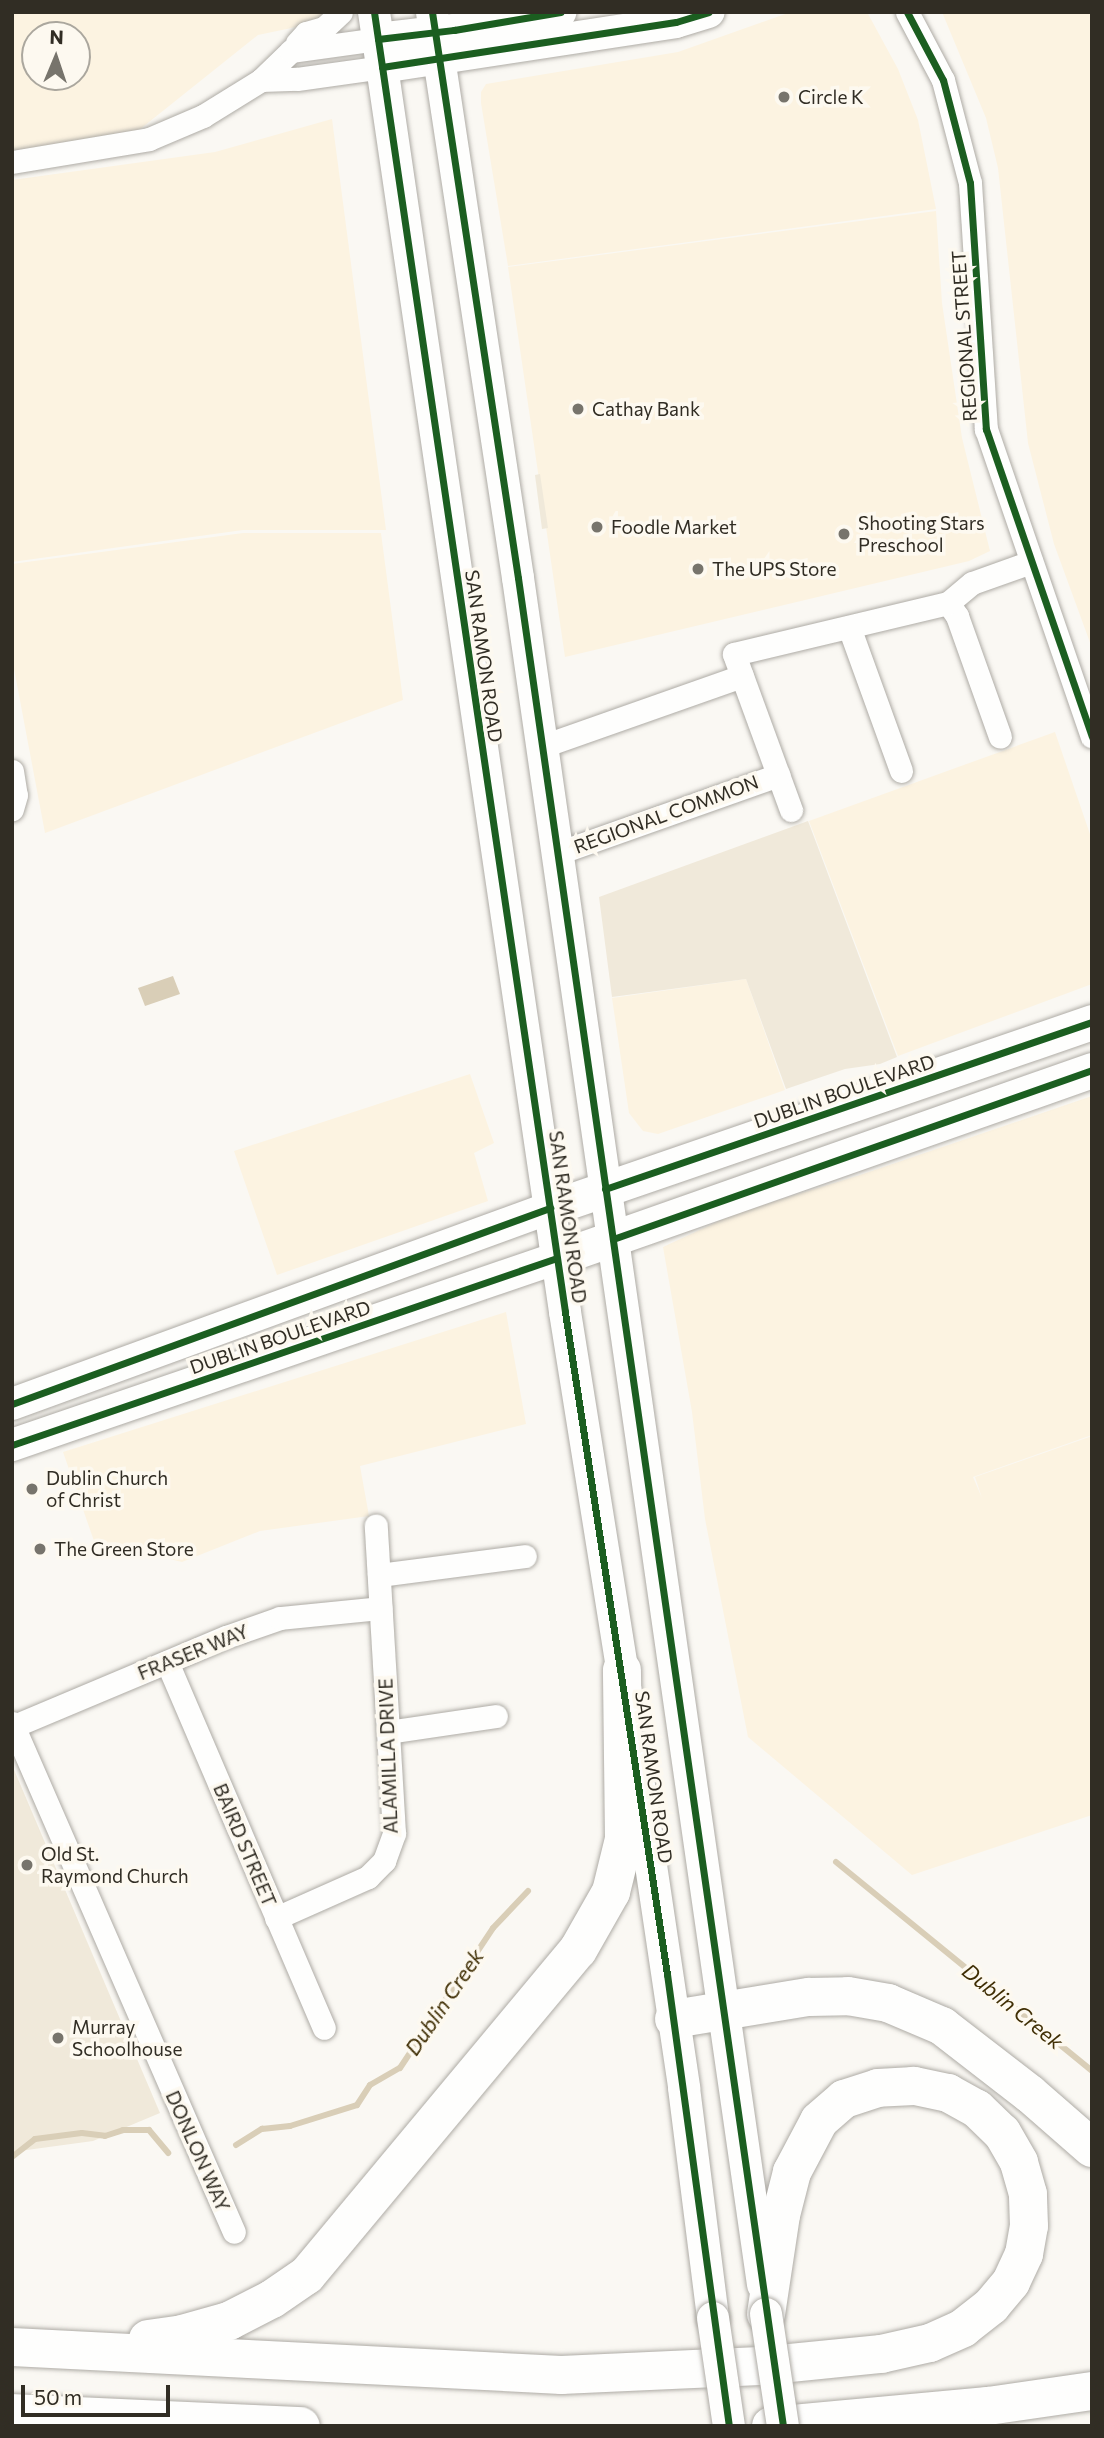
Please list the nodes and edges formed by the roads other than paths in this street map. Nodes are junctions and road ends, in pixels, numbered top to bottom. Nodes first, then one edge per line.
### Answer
1 (341, 12) edge
2 (560, 12) edge
3 (709, 12) edge
4 (907, 12) edge
5 (435, 34) edge
6 (378, 39) edge
7 (291, 51) junction
8 (261, 79) junction
9 (12, 162) edge
10 (1031, 562) junction
11 (948, 603) junction
12 (849, 627) junction
13 (742, 676) junction
14 (1000, 737) dead end
15 (1092, 737) edge
16 (540, 747) junction
17 (12, 771) edge
18 (901, 771) dead end
19 (778, 775) junction
20 (12, 809) edge
21 (791, 810) dead end
22 (555, 854) junction
23 (1092, 1022) edge
24 (1092, 1070) edge
25 (605, 1189) junction
26 (551, 1208) junction
27 (612, 1239) junction
28 (557, 1258) junction
29 (12, 1404) edge
30 (12, 1445) edge
31 (376, 1526) dead end
32 (525, 1556) dead end
33 (379, 1575) junction
34 (381, 1608) junction
35 (167, 1662) junction
36 (622, 1670) junction
37 (496, 1716) dead end
38 (13, 1725) edge
39 (388, 1732) junction
40 (276, 1918) junction
41 (723, 2010) junction
42 (674, 2019) junction
43 (324, 2028) dead end
44 (1092, 2148) edge
45 (233, 2232) dead end
46 (766, 2314) junction
47 (12, 2347) edge
48 (51, 2349) junction
49 (1092, 2391) edge
50 (12, 2413) edge
51 (302, 2426) edge
52 (729, 2426) edge
53 (771, 2426) edge
54 (783, 2426) edge

1 - 7 street
2 - 5 main road
3 - 5 main road
4 - 10 street, REGIONAL STREET
5 - 6 main road
5 - 16 main road, SAN RAMON ROAD
6 - 7 street
6 - 8 street
6 - 26 main road, SAN RAMON ROAD
7 - 8 street
8 - 9 street
10 - 11 street, REGIONAL COMMON
10 - 15 street, REGIONAL STREET
11 - 12 street, REGIONAL COMMON
11 - 14 street
12 - 13 street, REGIONAL COMMON
12 - 18 street
13 - 16 street
13 - 19 street, REGIONAL COMMON
16 - 22 main road, SAN RAMON ROAD
17 - 20 street
19 - 21 street, REGIONAL COMMON
19 - 22 street, REGIONAL COMMON
22 - 25 main road, SAN RAMON ROAD
23 - 25 main road, DUBLIN BOULEVARD
24 - 27 main road, DUBLIN BOULEVARD
25 - 26 main road, DUBLIN BOULEVARD
25 - 27 main road, SAN RAMON ROAD
26 - 28 main road, SAN RAMON ROAD
26 - 29 main road, DUBLIN BOULEVARD
27 - 28 main road, DUBLIN BOULEVARD
27 - 41 main road, SAN RAMON ROAD
28 - 30 main road, DUBLIN BOULEVARD
28 - 36 main road, SAN RAMON ROAD
31 - 33 street, ALAMILLA DRIVE
32 - 33 street
33 - 34 street, ALAMILLA DRIVE
34 - 35 street, FRASER WAY
34 - 39 street, ALAMILLA DRIVE
35 - 38 street, FRASER WAY
35 - 40 street, BAIRD STREET
36 - 42 main road, SAN RAMON ROAD
36 - 48 highway
37 - 39 street
38 - 45 street, DONLON WAY
39 - 40 street, ALAMILLA DRIVE
40 - 43 street, BAIRD STREET
41 - 42 highway
41 - 44 highway
41 - 46 main road, SAN RAMON ROAD
42 - 52 main road, SAN RAMON ROAD, bridge
46 - 48 highway
46 - 54 main road, SAN RAMON ROAD, bridge
47 - 48 highway
49 - 53 highway
50 - 51 highway

